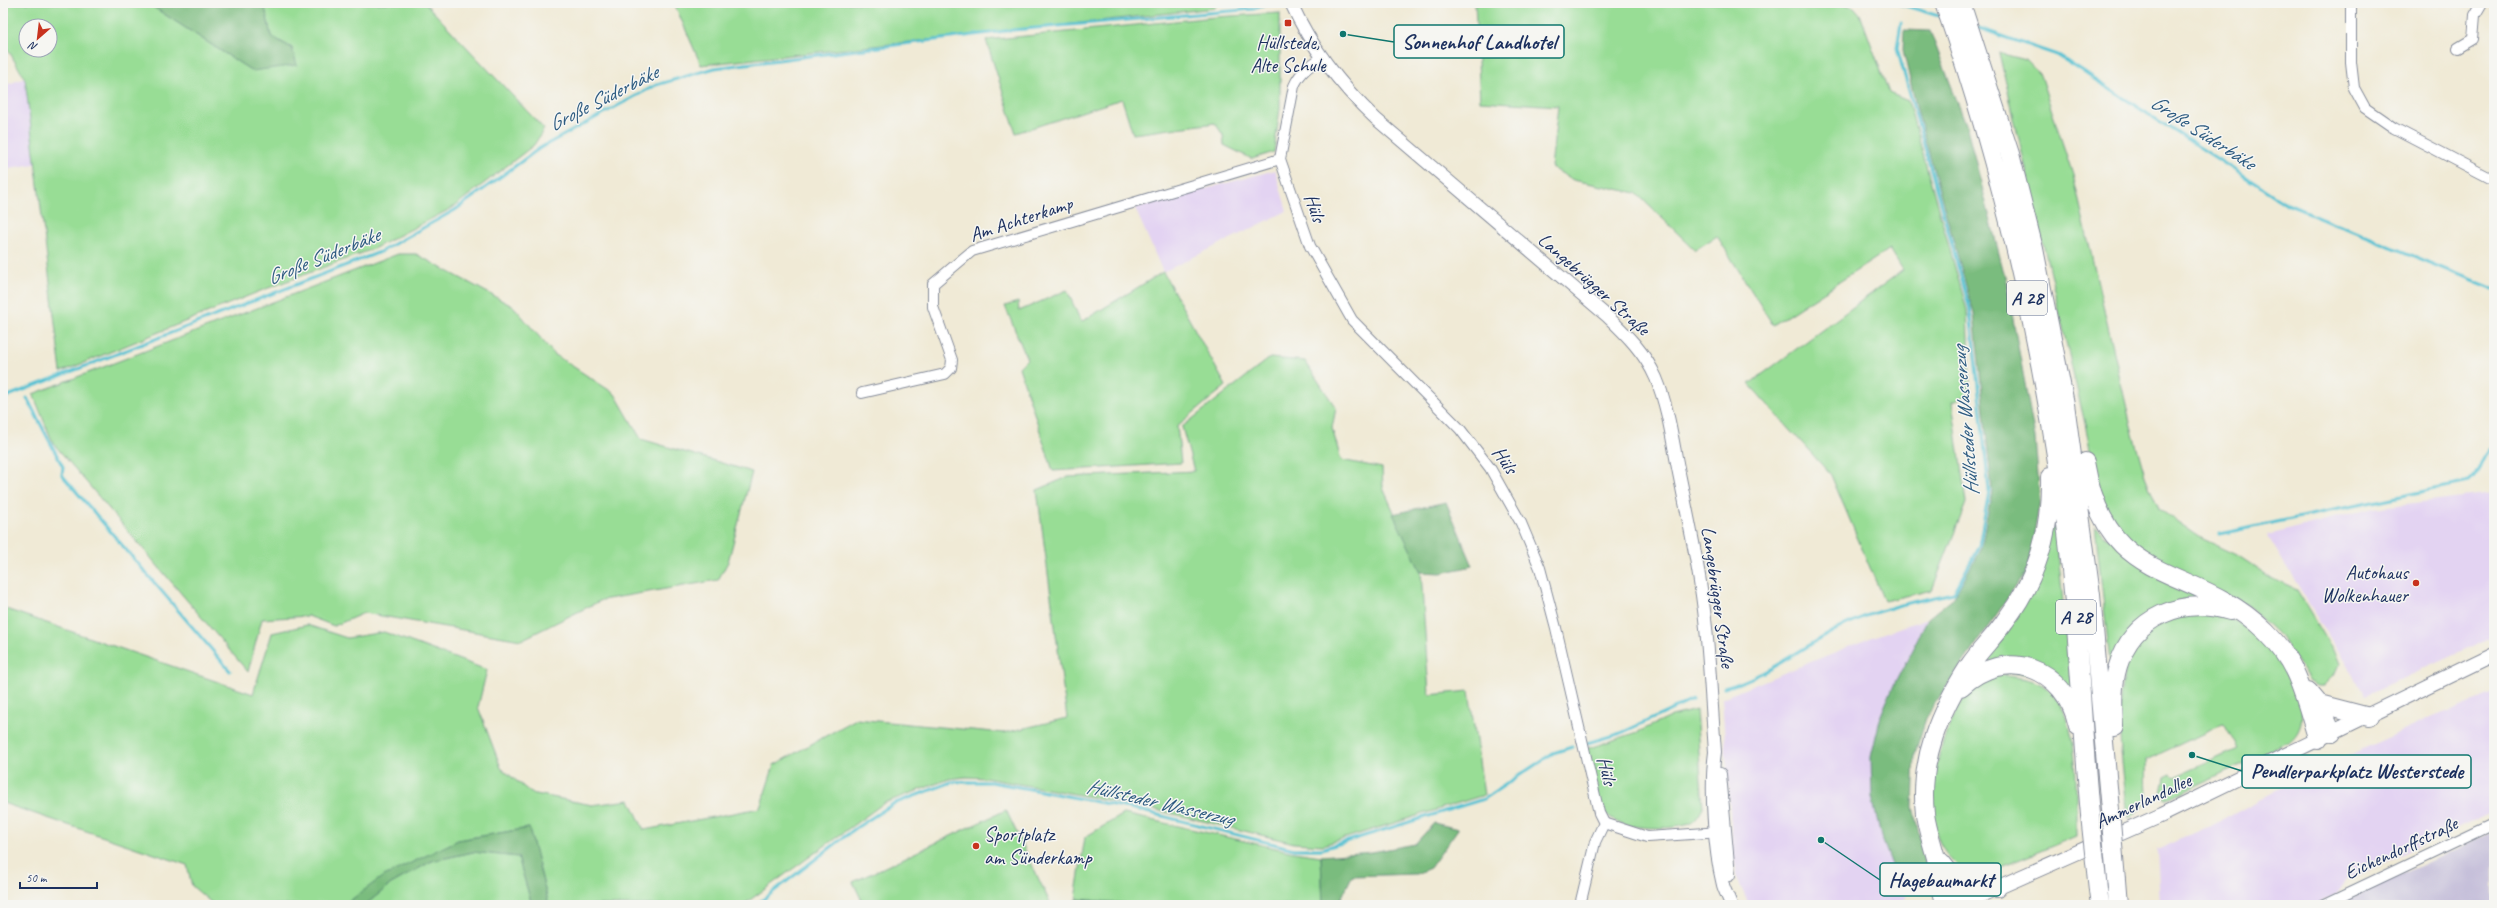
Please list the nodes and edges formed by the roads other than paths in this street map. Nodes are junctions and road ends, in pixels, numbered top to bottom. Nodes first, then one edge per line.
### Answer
1 (1944, 3) edge
2 (1961, 3) edge
3 (2351, 3) edge
4 (2482, 3) edge
5 (1292, 6) edge
6 (2458, 48) dead end
7 (1322, 57) junction
8 (1974, 65) junction
9 (1280, 159) junction
10 (2494, 180) edge
11 (862, 393) dead end
12 (2065, 404) junction
13 (2052, 432) junction
14 (2245, 615) junction
15 (2494, 654) edge
16 (2302, 684) junction
17 (1952, 696) junction
18 (2319, 704) junction
19 (2369, 717) junction
20 (2325, 736) junction
21 (2108, 765) junction
22 (2090, 808) junction
23 (1604, 823) junction
24 (2494, 824) edge
25 (1720, 832) junction
26 (1936, 858) junction
27 (1948, 872) junction
28 (1997, 888) junction
29 (2099, 897) edge
30 (1730, 903) edge
31 (1580, 905) edge
32 (1955, 905) edge
33 (2118, 905) edge
34 (2323, 905) edge

1 - 8 highway, A 28
2 - 8 highway, A 28
3 - 10 street
4 - 6 street
5 - 7 street, Langebrügger Straße
7 - 9 street, Hüls
7 - 25 street, Langebrügger Straße
8 - 12 highway, A 28
8 - 13 highway, A 28
9 - 11 street, Am Achterkamp
9 - 23 street, Hüls
12 - 14 highway
12 - 21 highway, A 28
13 - 17 highway
13 - 22 highway, A 28
14 - 16 highway
14 - 21 highway
15 - 19 main road, Ammerlandallee
16 - 18 highway
16 - 20 highway
17 - 22 highway
17 - 26 highway
18 - 19 highway
18 - 20 highway
19 - 20 main road, Ammerlandallee
20 - 28 main road, Ammerlandallee
21 - 33 highway, A 28, bridge
22 - 29 highway, A 28, bridge
23 - 25 street
23 - 31 street
24 - 34 street, Eichendorffstraße
25 - 30 street, Langebrügger Straße
26 - 27 highway
26 - 32 highway
27 - 28 highway
27 - 32 highway
28 - 32 main road, Ammerlandallee

